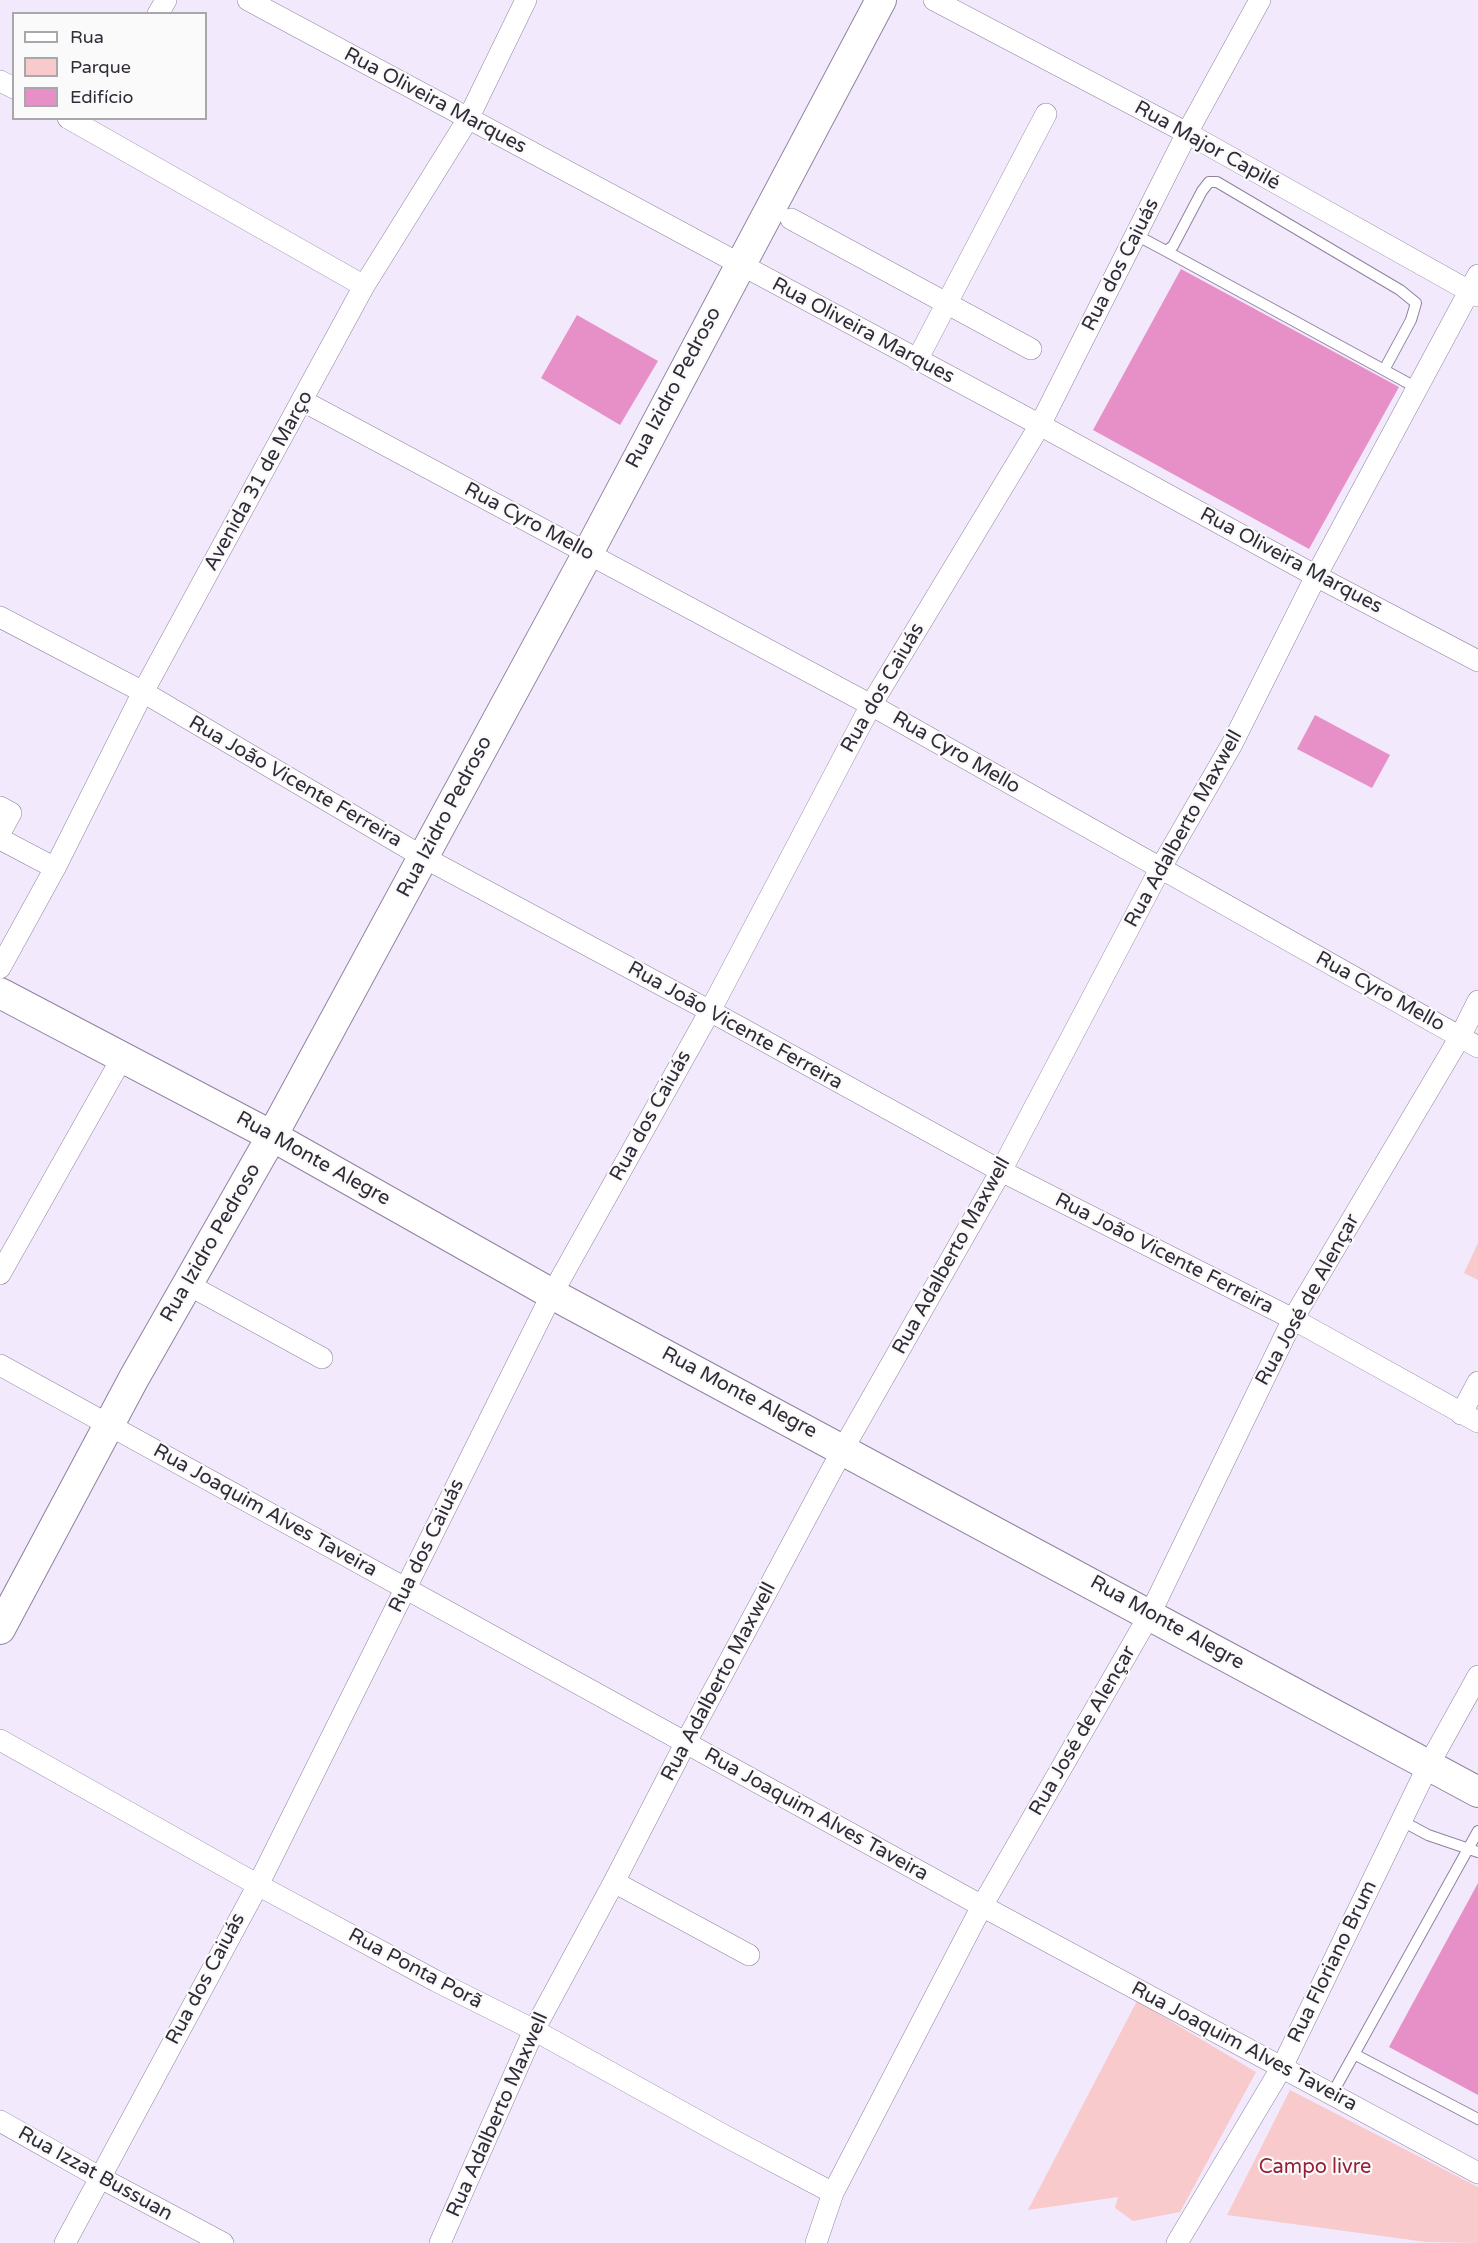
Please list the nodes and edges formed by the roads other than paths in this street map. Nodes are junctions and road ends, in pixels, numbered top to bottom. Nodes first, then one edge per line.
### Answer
1 (248, 0) edge
2 (525, 0) edge
3 (881, 0) edge
4 (934, 0) edge
5 (1260, 0) edge
6 (1046, 114) dead end
7 (468, 119) junction
8 (76, 120) edge
9 (98, 126) edge
10 (1187, 134) junction
11 (791, 219) dead end
12 (1136, 235) junction
13 (1166, 251) junction
14 (739, 265) junction
15 (364, 286) junction
16 (1475, 287) edge
17 (947, 303) junction
18 (1031, 348) dead end
19 (917, 360) junction
20 (1384, 370) junction
21 (1417, 388) junction
22 (303, 401) junction
23 (1040, 425) junction
24 (588, 553) junction
25 (1316, 576) junction
26 (0, 617) edge
27 (1478, 661) edge
28 (142, 692) junction
29 (871, 705) junction
30 (0, 807) edge
31 (0, 832) edge
32 (0, 839) edge
33 (423, 857) junction
34 (55, 868) junction
35 (1160, 869) junction
36 (0, 968) edge
37 (0, 993) edge
38 (1478, 1001) edge
39 (710, 1011) junction
40 (1469, 1042) edge
41 (122, 1058) junction
42 (273, 1136) junction
43 (1001, 1171) junction
44 (0, 1274) edge
45 (187, 1284) junction
46 (552, 1294) junction
47 (1293, 1319) junction
48 (322, 1358) dead end
49 (0, 1365) edge
50 (1478, 1382) edge
51 (1470, 1418) edge
52 (108, 1426) junction
53 (843, 1449) junction
54 (406, 1588) junction
55 (1150, 1614) junction
56 (0, 1629) edge
57 (1478, 1676) edge
58 (0, 1740) edge
59 (685, 1744) junction
60 (1428, 1766) junction
61 (1478, 1792) edge
62 (1402, 1821) junction
63 (1478, 1831) edge
64 (1473, 1850) edge
65 (614, 1882) junction
66 (258, 1885) junction
67 (982, 1906) junction
68 (749, 1955) dead end
69 (534, 2030) junction
70 (1354, 2054) junction
71 (1282, 2067) junction
72 (1332, 2094) junction
73 (1478, 2119) edge
74 (0, 2121) edge
75 (1478, 2173) edge
76 (99, 2177) junction
77 (833, 2193) junction
78 (65, 2243) edge
79 (223, 2243) edge
80 (440, 2243) edge
81 (816, 2243) edge
82 (1177, 2243) edge

1 - 7 street, Rua Oliveira Marques
2 - 7 street, Avenida 31 de Março
3 - 14 street, Rua Izidro Pedroso
4 - 10 street, Rua Major Capilé
5 - 10 street, Rua dos Caiuás
6 - 17 street
7 - 14 street, Rua Oliveira Marques
7 - 15 street, Avenida 31 de Março
8 - 9 street
9 - 15 street
10 - 12 street, Rua dos Caiuás
10 - 16 street, Rua Major Capilé
11 - 17 street
12 - 13 lane
12 - 23 street, Rua dos Caiuás
13 - 20 lane
13 - 20 lane
14 - 19 street, Rua Oliveira Marques
14 - 24 street, Rua Izidro Pedroso
15 - 22 street, Avenida 31 de Março
16 - 21 street, Rua Adalberto Maxwell
17 - 18 street
17 - 19 street
19 - 23 street, Rua Oliveira Marques
20 - 21 lane
21 - 25 street, Rua Adalberto Maxwell
22 - 24 street, Rua Cyro Mello
22 - 28 street, Avenida 31 de Março
23 - 25 street, Rua Oliveira Marques
23 - 29 street, Rua dos Caiuás
24 - 29 street, Rua Cyro Mello
24 - 33 street, Rua Izidro Pedroso
25 - 27 street, Rua Oliveira Marques
25 - 35 street, Rua Adalberto Maxwell
26 - 28 street, Rua João Vicente Ferreira
28 - 33 street, Rua João Vicente Ferreira
28 - 34 street, Avenida 31 de Março
29 - 35 street, Rua Cyro Mello
29 - 39 street, Rua dos Caiuás
30 - 31 street
32 - 34 street
33 - 39 street, Rua João Vicente Ferreira
33 - 42 street, Rua Izidro Pedroso
34 - 36 street, Avenida 31 de Março
35 - 40 street, Rua Cyro Mello
35 - 43 street, Rua Adalberto Maxwell
37 - 41 street, Rua Monte Alegre
38 - 40 street, Rua José de Alençar
39 - 43 street, Rua João Vicente Ferreira
39 - 46 street, Rua dos Caiuás
40 - 47 street, Rua José de Alençar
41 - 42 street, Rua Monte Alegre
41 - 44 street
42 - 45 street, Rua Izidro Pedroso
42 - 46 street, Rua Monte Alegre
43 - 47 street, Rua João Vicente Ferreira
43 - 53 street, Rua Adalberto Maxwell
45 - 48 street
45 - 52 street, Rua Izidro Pedroso
46 - 53 street, Rua Monte Alegre
46 - 54 street, Rua dos Caiuás
47 - 51 street, Rua João Vicente Ferreira
47 - 55 street, Rua José de Alençar
49 - 52 street, Rua Joaquim Alves Taveira
50 - 51 street
52 - 54 street, Rua Joaquim Alves Taveira
52 - 56 street, Rua Izidro Pedroso
53 - 55 street, Rua Monte Alegre
53 - 59 street, Rua Adalberto Maxwell
54 - 59 street, Rua Joaquim Alves Taveira
54 - 66 street, Rua dos Caiuás
55 - 60 street, Rua Monte Alegre
55 - 67 street, Rua José de Alençar
57 - 60 street, Rua Floriano Brum
58 - 66 street, Rua Ponta Porã
59 - 65 street, Rua Adalberto Maxwell
59 - 67 street, Rua Joaquim Alves Taveira
60 - 61 street, Rua Monte Alegre
60 - 62 street, Rua Floriano Brum
62 - 64 lane
62 - 71 street, Rua Floriano Brum
63 - 64 lane
64 - 70 lane
65 - 68 street
65 - 69 street, Rua Adalberto Maxwell
66 - 69 street, Rua Ponta Porã
66 - 76 street, Rua dos Caiuás
67 - 71 street, Rua Joaquim Alves Taveira
67 - 77 street, Rua José de Alençar
69 - 77 street, Rua Ponta Porã
69 - 80 street, Rua Adalberto Maxwell
70 - 72 lane
70 - 73 lane
71 - 72 street, Rua Joaquim Alves Taveira
71 - 82 street, Rua Floriano Brum
72 - 75 street, Rua Joaquim Alves Taveira
74 - 76 street, Rua Izzat Bussuan
76 - 78 street, Rua dos Caiuás
76 - 79 street, Rua Izzat Bussuan
77 - 81 street, Rua José de Alençar

